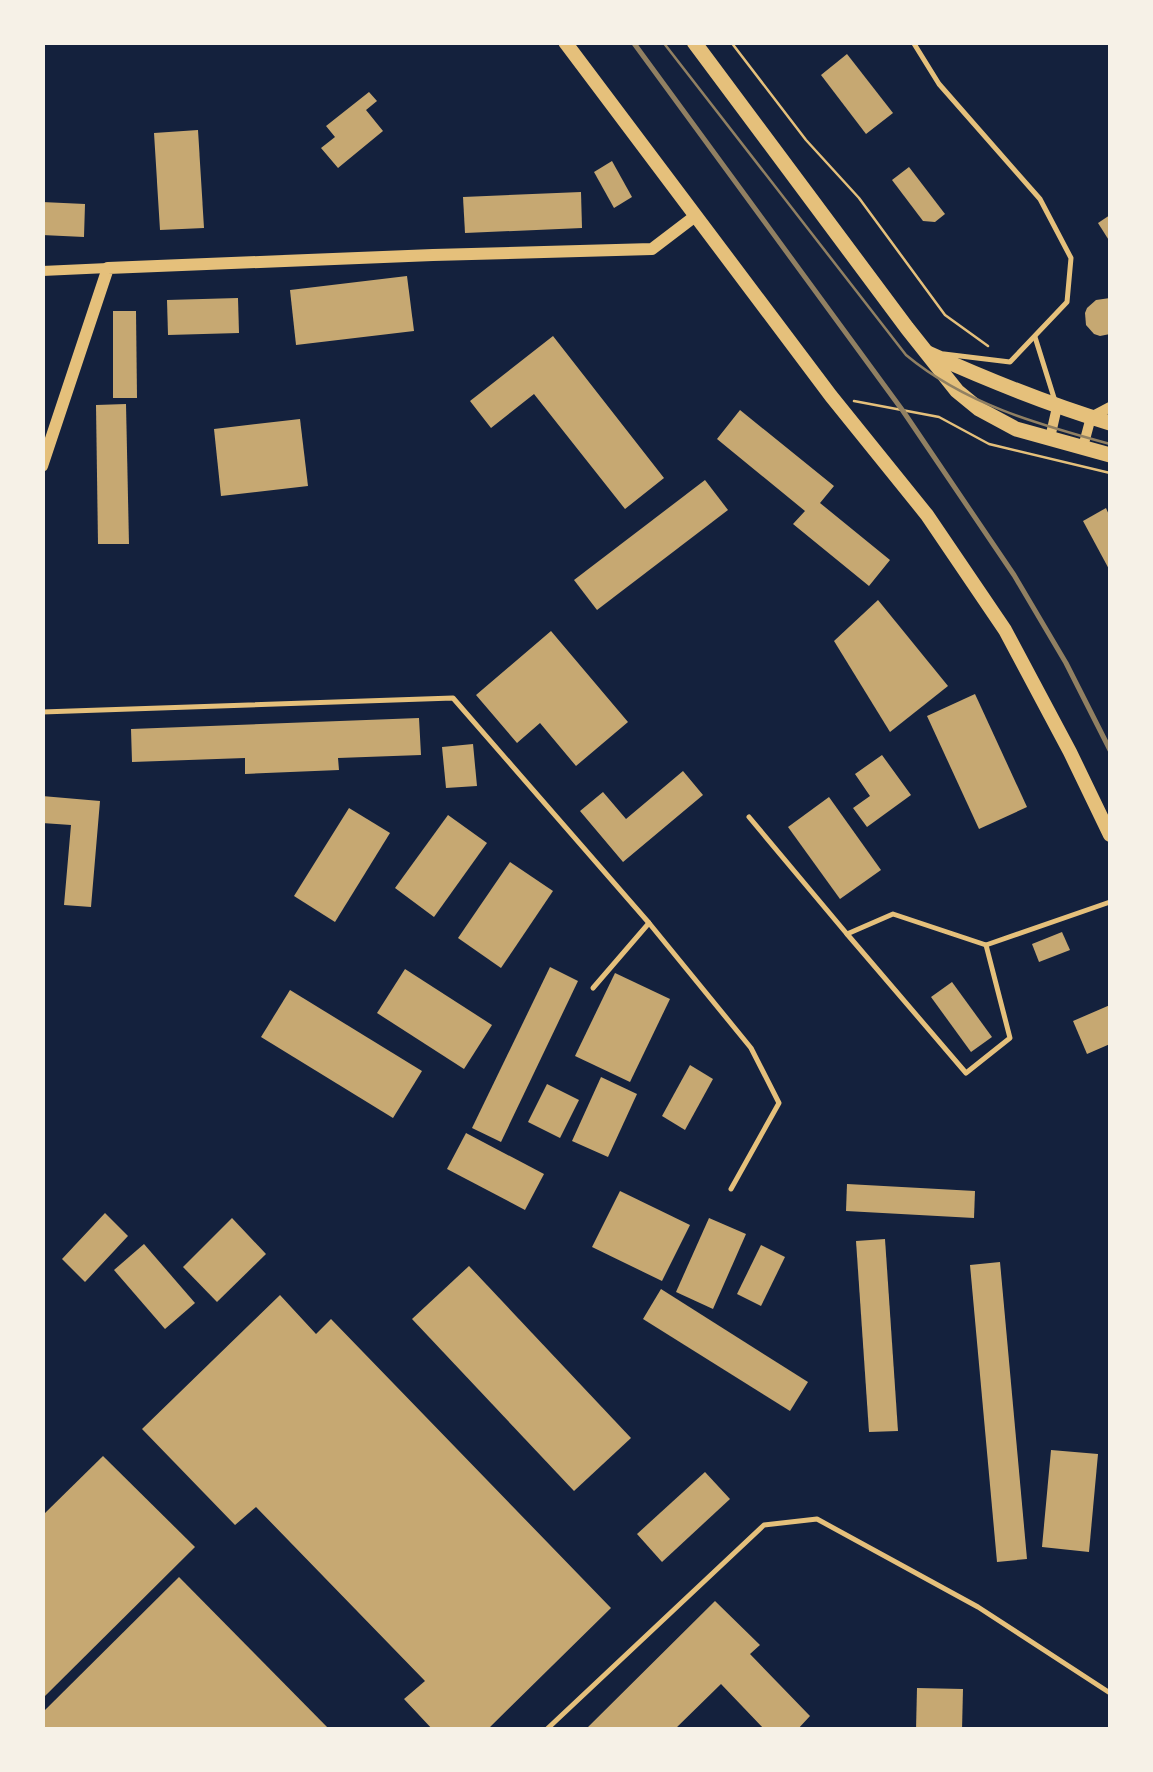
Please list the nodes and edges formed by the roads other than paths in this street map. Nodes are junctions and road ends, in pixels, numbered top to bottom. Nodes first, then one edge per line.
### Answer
1 (565, 42) edge
2 (694, 42) edge
3 (913, 42) edge
4 (694, 216) junction
5 (108, 268) junction
6 (42, 271) edge
7 (1035, 337) junction
8 (924, 352) junction
9 (1110, 406) edge
10 (1058, 407) junction
11 (1091, 417) junction
12 (1110, 422) edge
13 (1050, 438) junction
14 (1083, 447) junction
15 (1110, 455) edge
16 (42, 466) edge
17 (42, 712) edge
18 (749, 817) dead end
19 (1110, 835) edge
20 (1110, 902) edge
21 (649, 923) junction
22 (847, 934) junction
23 (986, 945) junction
24 (593, 988) dead end
25 (731, 1189) dead end
26 (1110, 1693) edge
27 (546, 1730) edge

1 - 4 main road
2 - 8 main road
3 - 7 lane
4 - 5 street
4 - 19 main road
5 - 6 street
5 - 16 street
7 - 8 lane
7 - 10 lane
8 - 10 main road
8 - 13 main road
9 - 11 street
10 - 11 main road
10 - 13 street
11 - 12 main road
11 - 14 street
13 - 14 main road
14 - 15 main road
17 - 21 lane
18 - 22 lane
20 - 23 lane
21 - 24 lane
21 - 25 lane
22 - 23 lane
22 - 23 lane
26 - 27 lane

